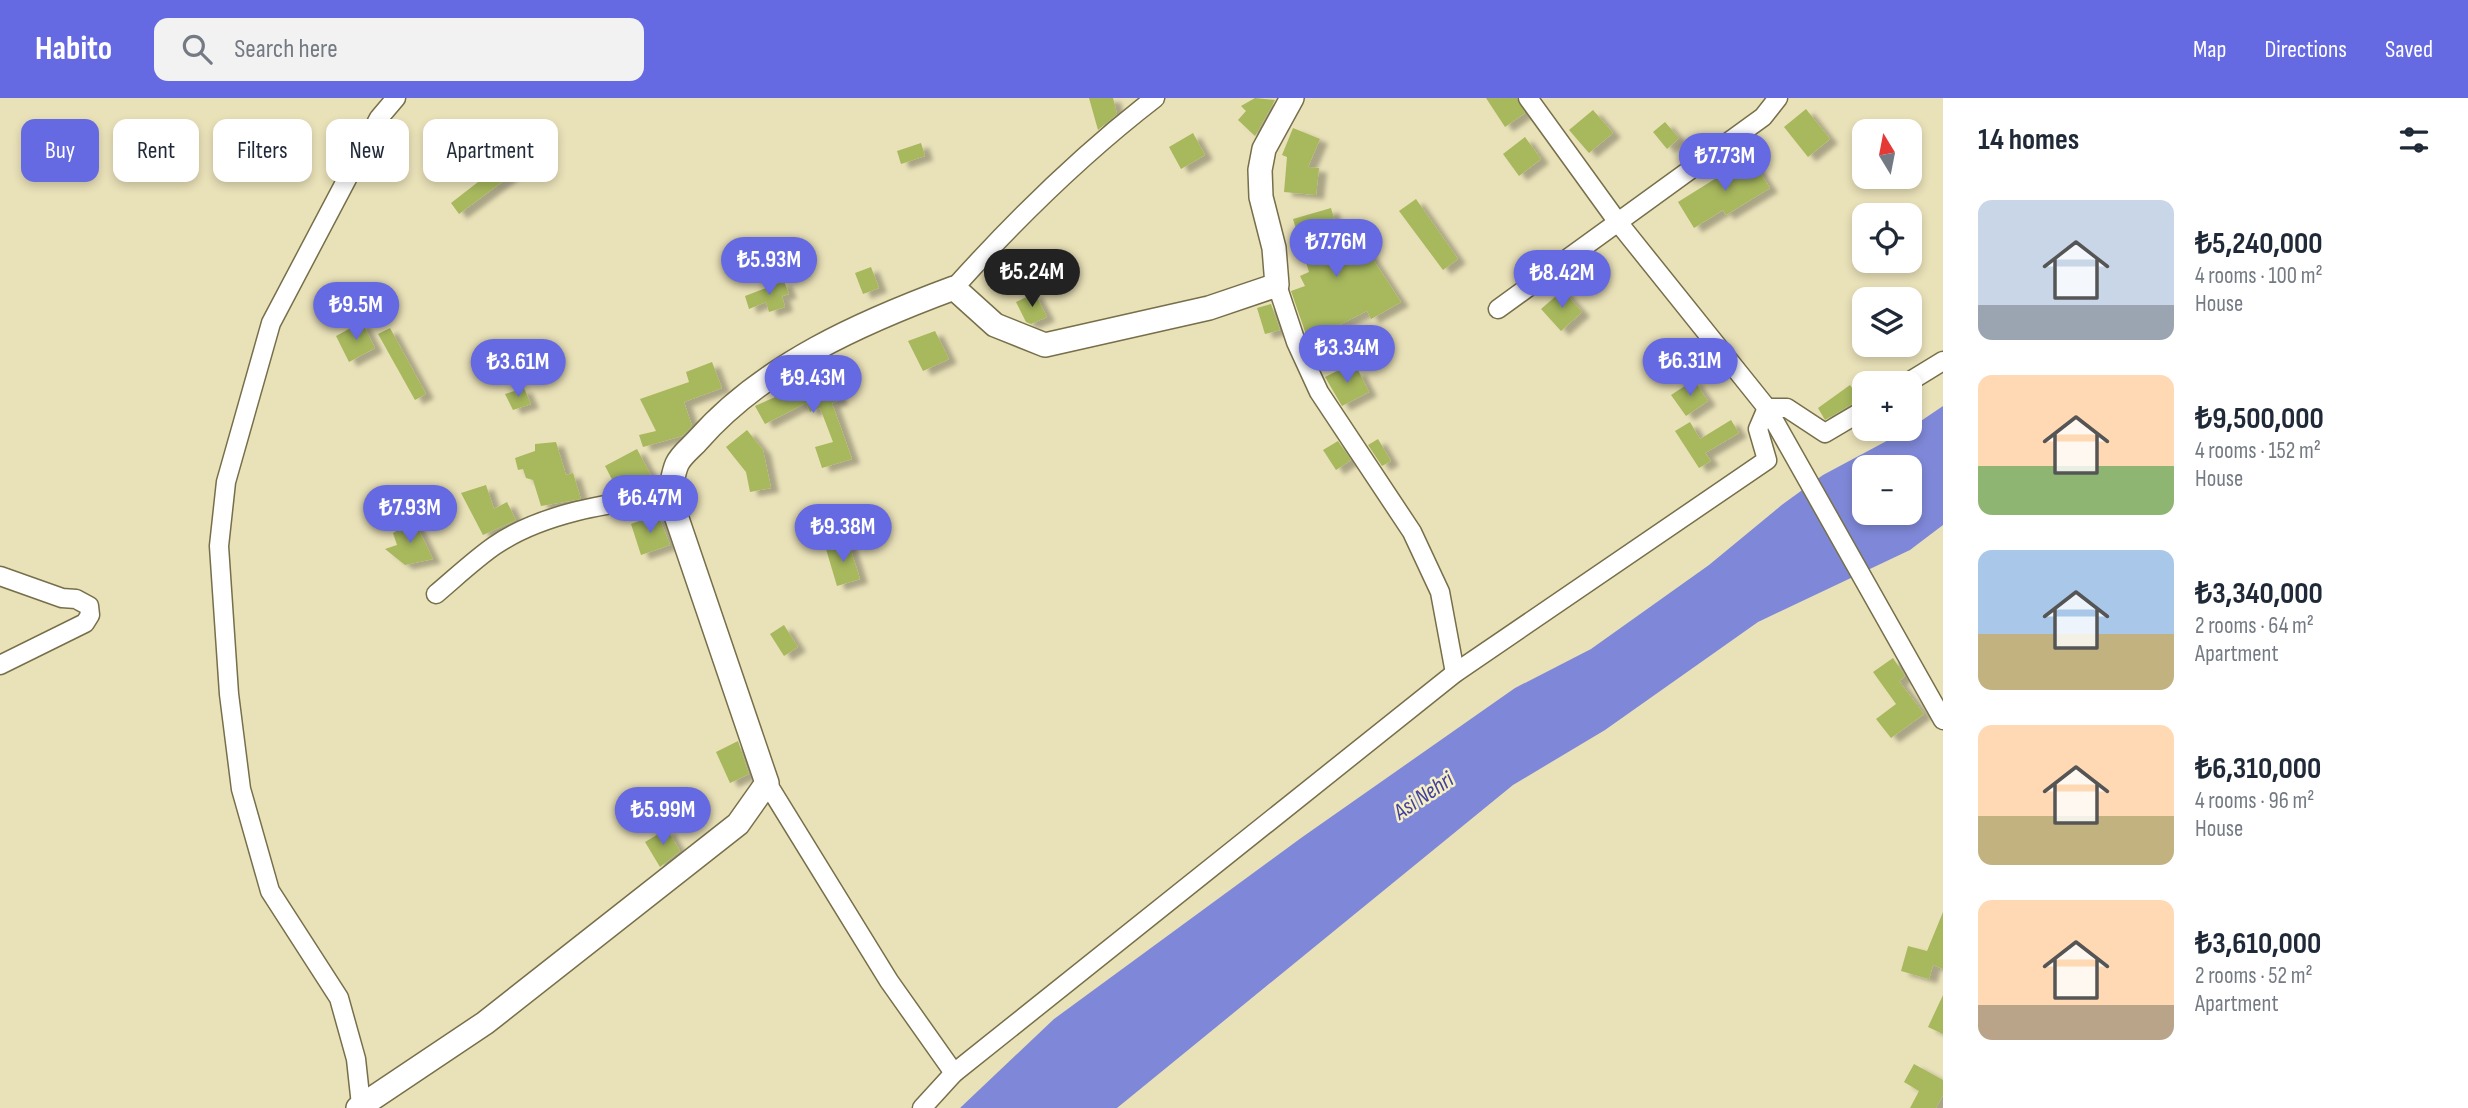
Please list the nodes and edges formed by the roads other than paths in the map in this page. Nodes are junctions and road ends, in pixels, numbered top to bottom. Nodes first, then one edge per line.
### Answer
1 (396, 98) edge
2 (1155, 98) edge
3 (1292, 98) edge
4 (1528, 98) edge
5 (1778, 98) edge
6 (1617, 221) junction
7 (1277, 285) junction
8 (954, 288) junction
9 (1498, 309) dead end
10 (1943, 361) edge
11 (1922, 374) edge
12 (1768, 408) junction
13 (1852, 417) edge
14 (669, 495) junction
15 (0, 576) edge
16 (436, 594) dead end
17 (0, 664) edge
18 (1455, 673) junction
19 (1943, 720) edge
20 (767, 783) junction
21 (954, 1073) junction
22 (359, 1107) edge
23 (922, 1108) edge

1 - 22 street
2 - 8 street
3 - 7 street
4 - 6 street
5 - 6 street
6 - 9 street
6 - 12 street
7 - 8 street
7 - 18 street
8 - 14 street
10 - 11 street
12 - 13 street
12 - 18 street
12 - 19 street
14 - 16 street
14 - 20 street
15 - 17 street
18 - 21 street
20 - 21 street
20 - 22 street
21 - 23 street

